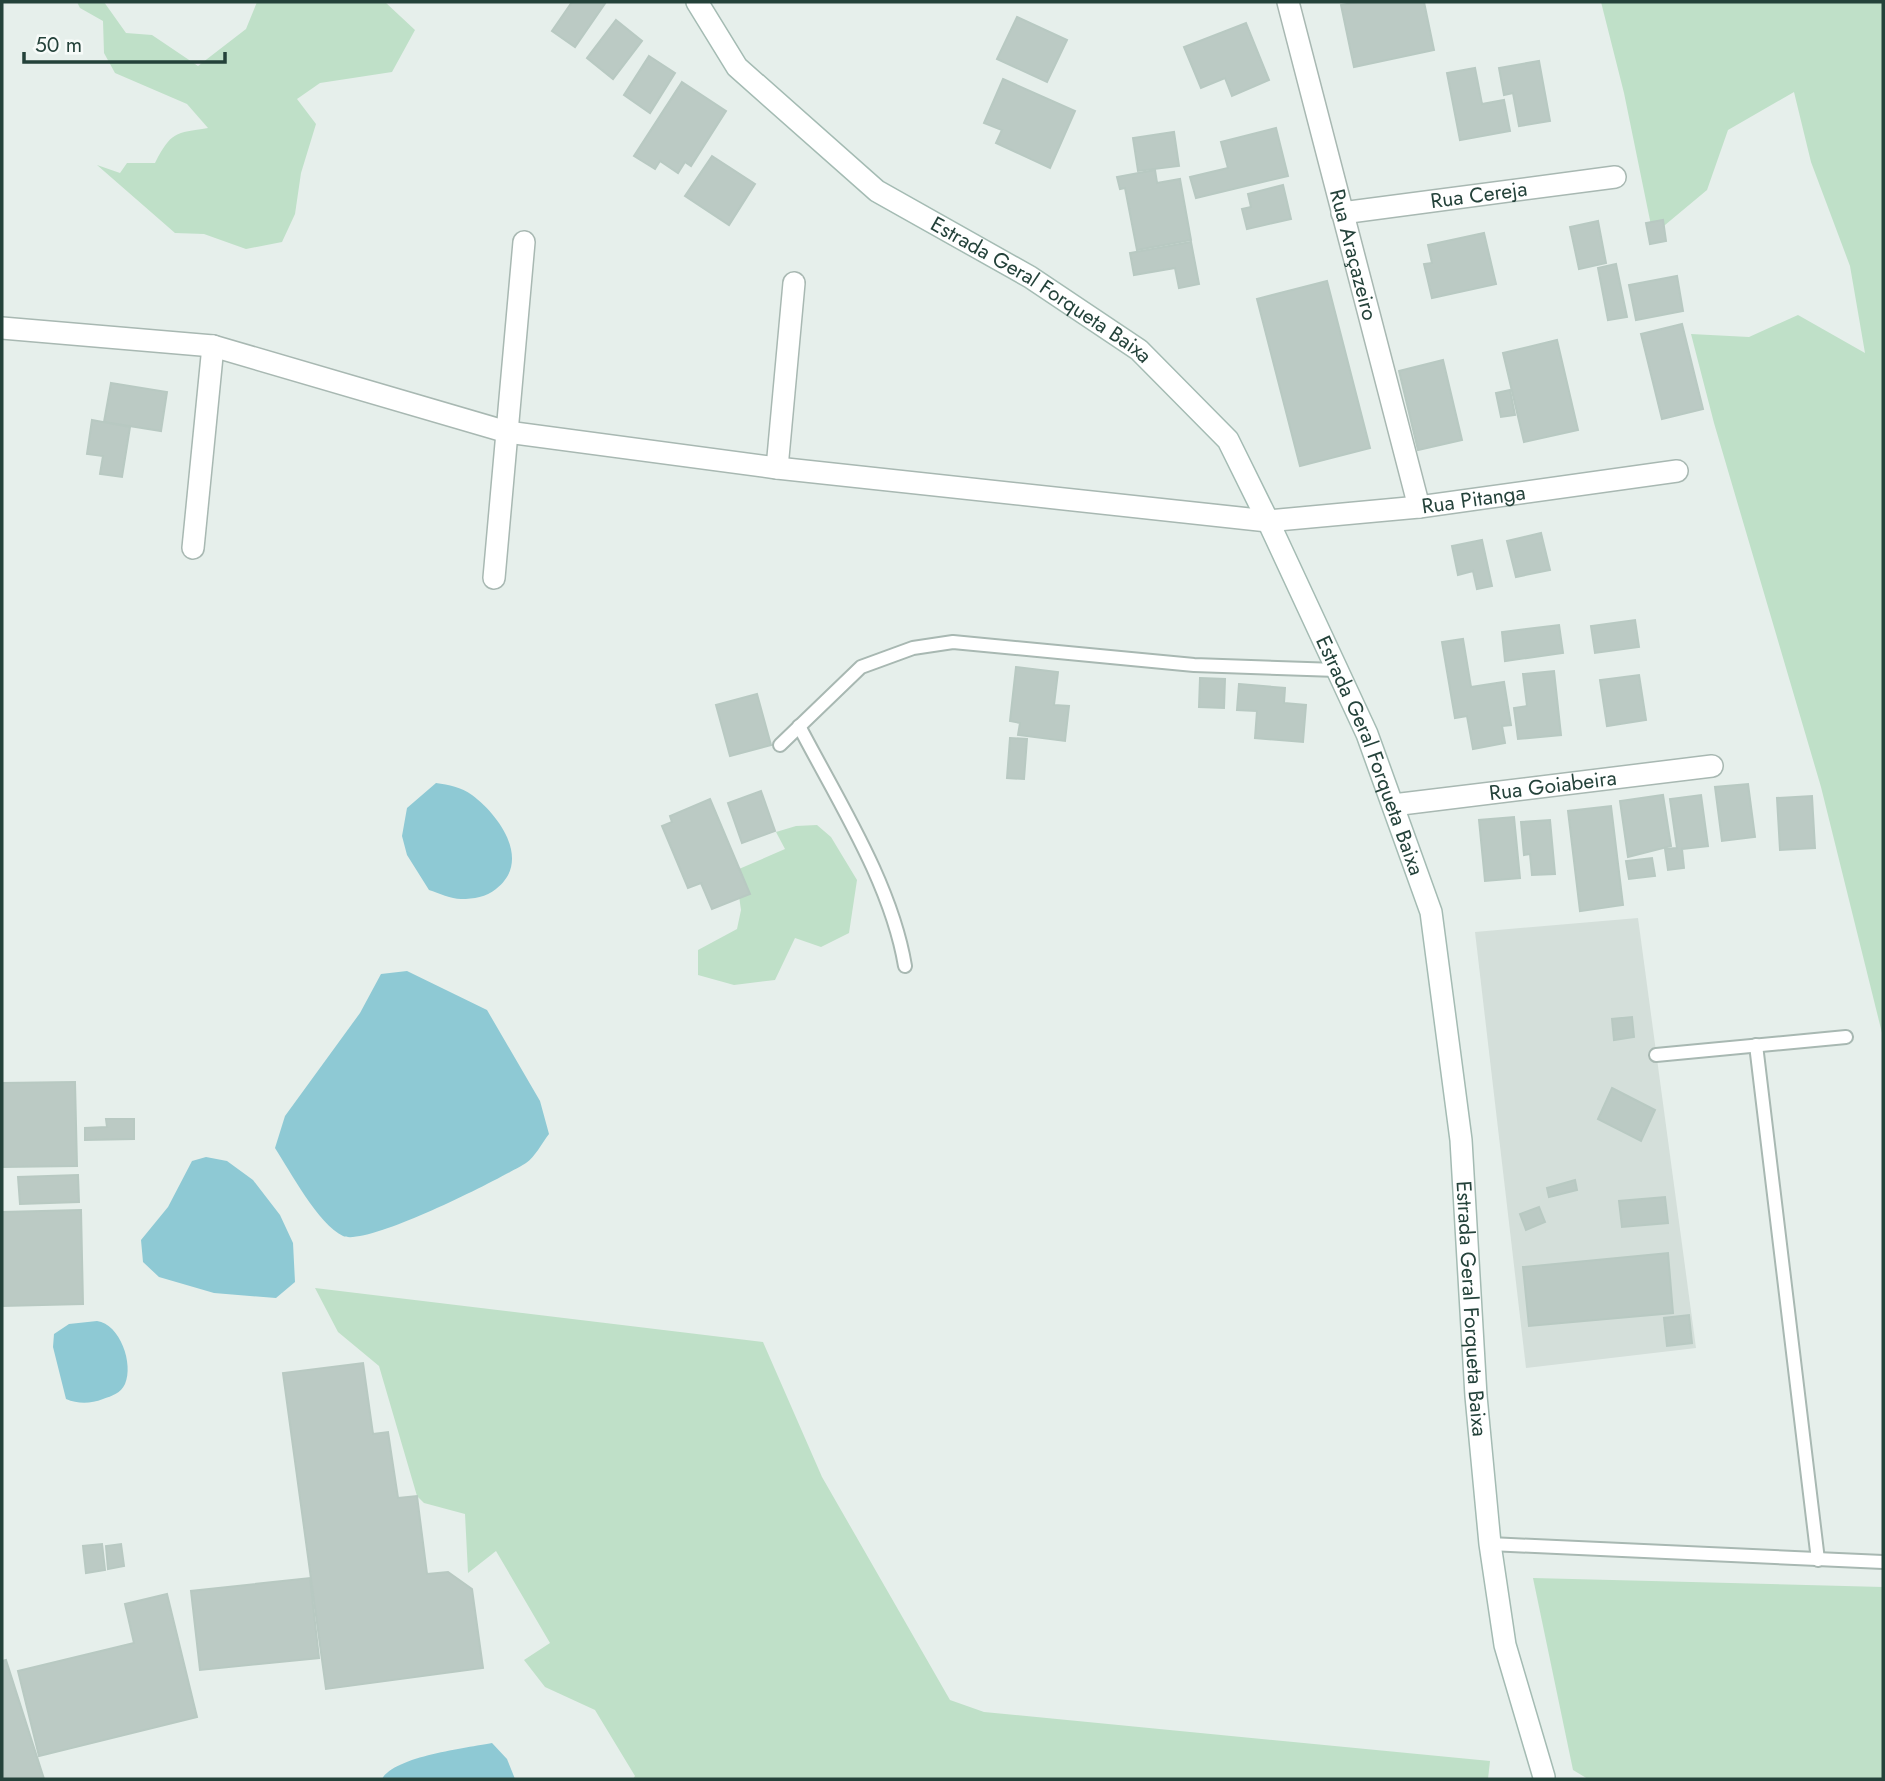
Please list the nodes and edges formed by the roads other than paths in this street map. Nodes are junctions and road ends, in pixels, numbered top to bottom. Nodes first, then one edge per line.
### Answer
1 (697, 2) edge
2 (1288, 2) edge
3 (1615, 177) dead end
4 (1342, 213) junction
5 (524, 242) dead end
6 (794, 283) dead end
7 (2, 328) edge
8 (212, 346) junction
9 (507, 432) junction
10 (777, 468) junction
11 (1677, 471) dead end
12 (1419, 507) junction
13 (1268, 521) junction
14 (193, 548) dead end
15 (494, 578) dead end
16 (1337, 670) junction
17 (799, 726) junction
18 (780, 745) dead end
19 (1712, 766) dead end
20 (1393, 805) junction
21 (905, 966) dead end
22 (1846, 1037) dead end
23 (1756, 1045) junction
24 (1656, 1055) dead end
25 (1490, 1544) junction
26 (1818, 1560) junction
27 (1883, 1562) edge
28 (1544, 1778) edge

1 - 13 street, Estrada Geral Forqueta Baixa
2 - 4 street, Rua Araçazeiro
3 - 4 street, Rua Cereja
4 - 12 street, Rua Araçazeiro
5 - 9 street
6 - 10 street
7 - 8 street, Rua Pitanga
8 - 9 street, Rua Pitanga
8 - 14 street
9 - 10 street, Rua Pitanga
9 - 15 street
10 - 13 street, Rua Pitanga
11 - 12 street, Rua Pitanga
12 - 13 street, Rua Pitanga
13 - 16 street, Estrada Geral Forqueta Baixa
16 - 17 lane
16 - 20 street, Estrada Geral Forqueta Baixa
17 - 18 lane
17 - 21 lane
19 - 20 street, Rua Goiabeira
20 - 25 street, Estrada Geral Forqueta Baixa
22 - 23 lane
23 - 24 lane
23 - 26 lane
25 - 26 lane
25 - 28 street, Estrada Geral Forqueta Baixa
26 - 27 lane

